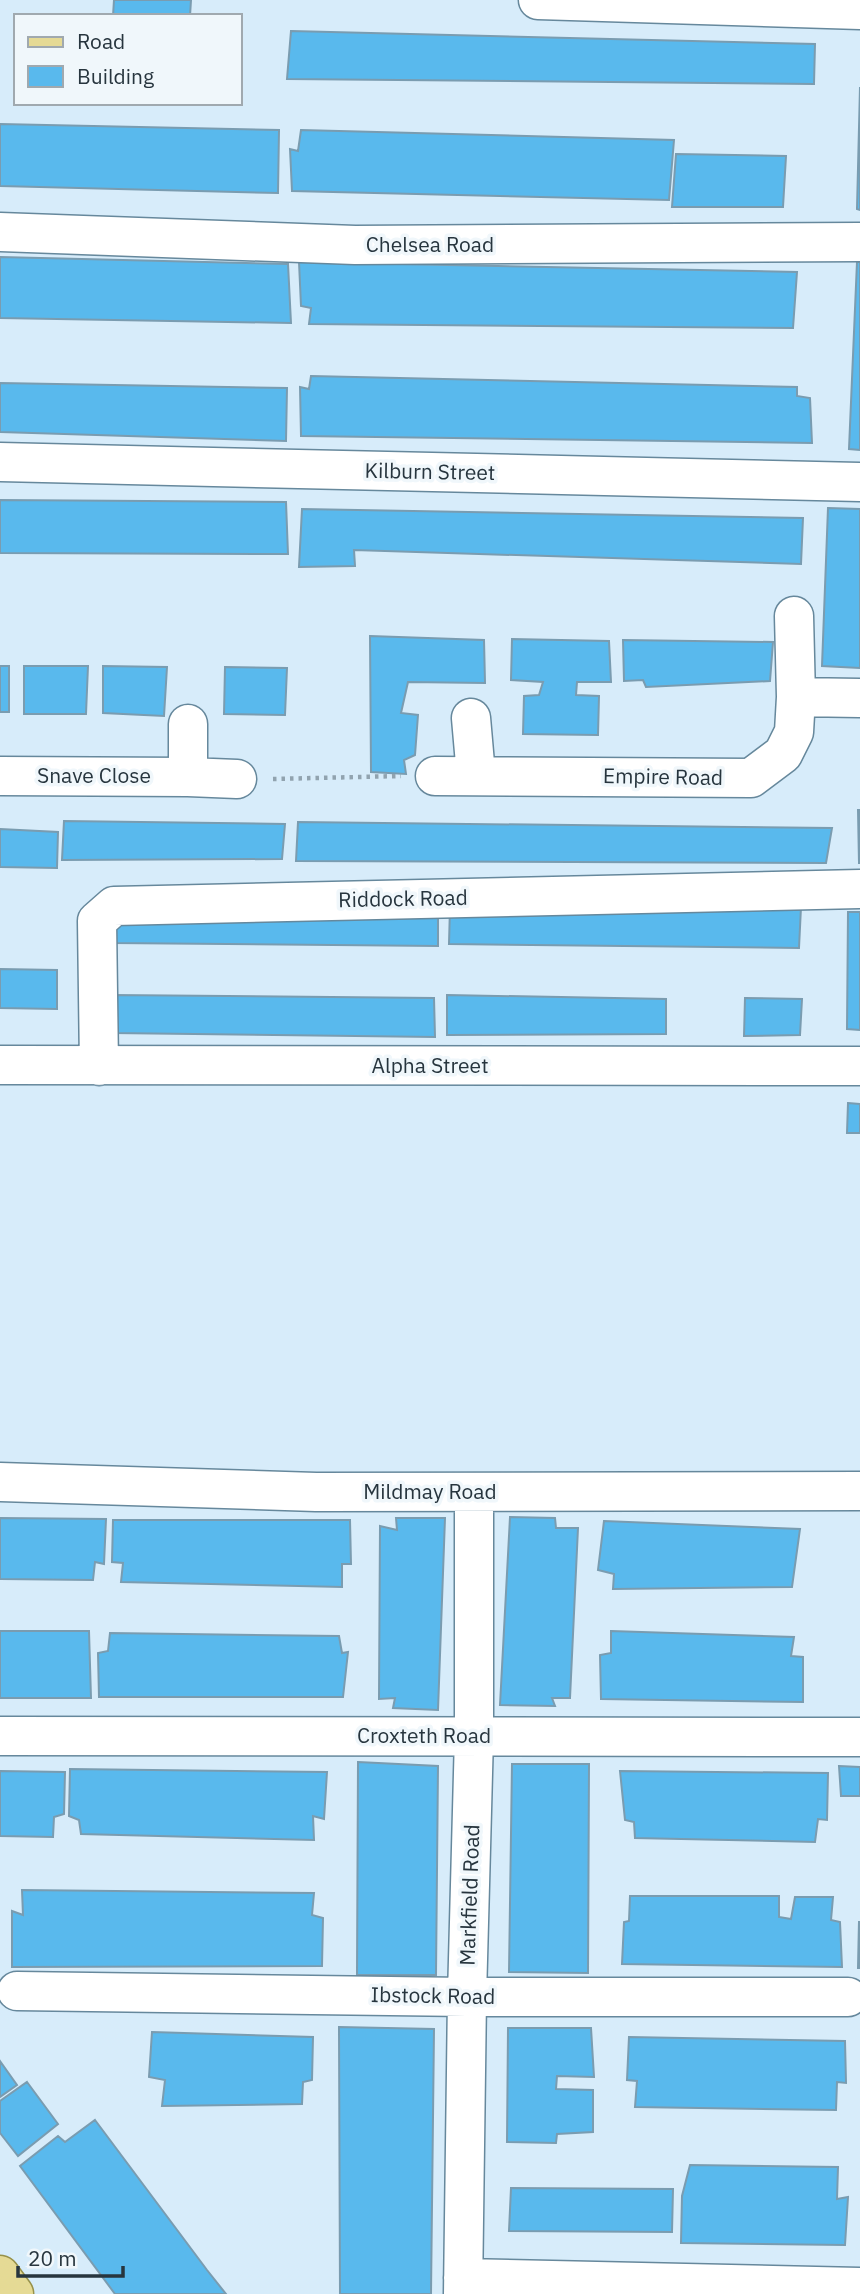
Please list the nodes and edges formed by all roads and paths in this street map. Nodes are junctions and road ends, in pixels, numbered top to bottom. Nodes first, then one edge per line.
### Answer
1 (538, 0) edge
2 (860, 10) edge
3 (0, 232) edge
4 (860, 242) edge
5 (0, 462) edge
6 (860, 482) edge
7 (794, 616) dead end
8 (796, 697) junction
9 (860, 698) edge
10 (471, 718) dead end
11 (188, 724) dead end
12 (476, 775) junction
13 (0, 776) edge
14 (435, 776) joint
15 (188, 777) junction
16 (237, 779) joint
17 (860, 890) edge
18 (0, 1065) edge
19 (99, 1066) junction
20 (860, 1066) edge
21 (0, 1482) edge
22 (860, 1491) edge
23 (474, 1492) junction
24 (0, 1736) edge
25 (474, 1737) junction
26 (854, 1737) edge
27 (17, 1991) dead end
28 (467, 1997) junction
29 (848, 1997) dead end
30 (0, 2275) edge
31 (463, 2286) edge
32 (860, 2287) edge
33 (14, 2294) edge

1 - 2 street
3 - 4 street, Chelsea Road
5 - 6 street, Kilburn Street
7 - 8 street, Empire Road
8 - 9 street
8 - 12 street, Empire Road
10 - 12 street
11 - 15 street
12 - 14 street, Empire Road
13 - 15 street, Snave Close
14 - 16 path
15 - 16 street, Snave Close
17 - 19 street, Riddock Road
18 - 19 street, Alpha Street
19 - 20 street, Alpha Street
21 - 23 street, Mildmay Road
22 - 23 street, Mildmay Road
23 - 25 street, Markfield Road
24 - 25 street, Croxteth Road
25 - 26 street, Croxteth Road
25 - 28 street, Markfield Road
27 - 28 street, Ibstock Road
28 - 29 street, Ibstock Road
28 - 31 street, Markfield Road
30 - 33 main road
31 - 32 street

